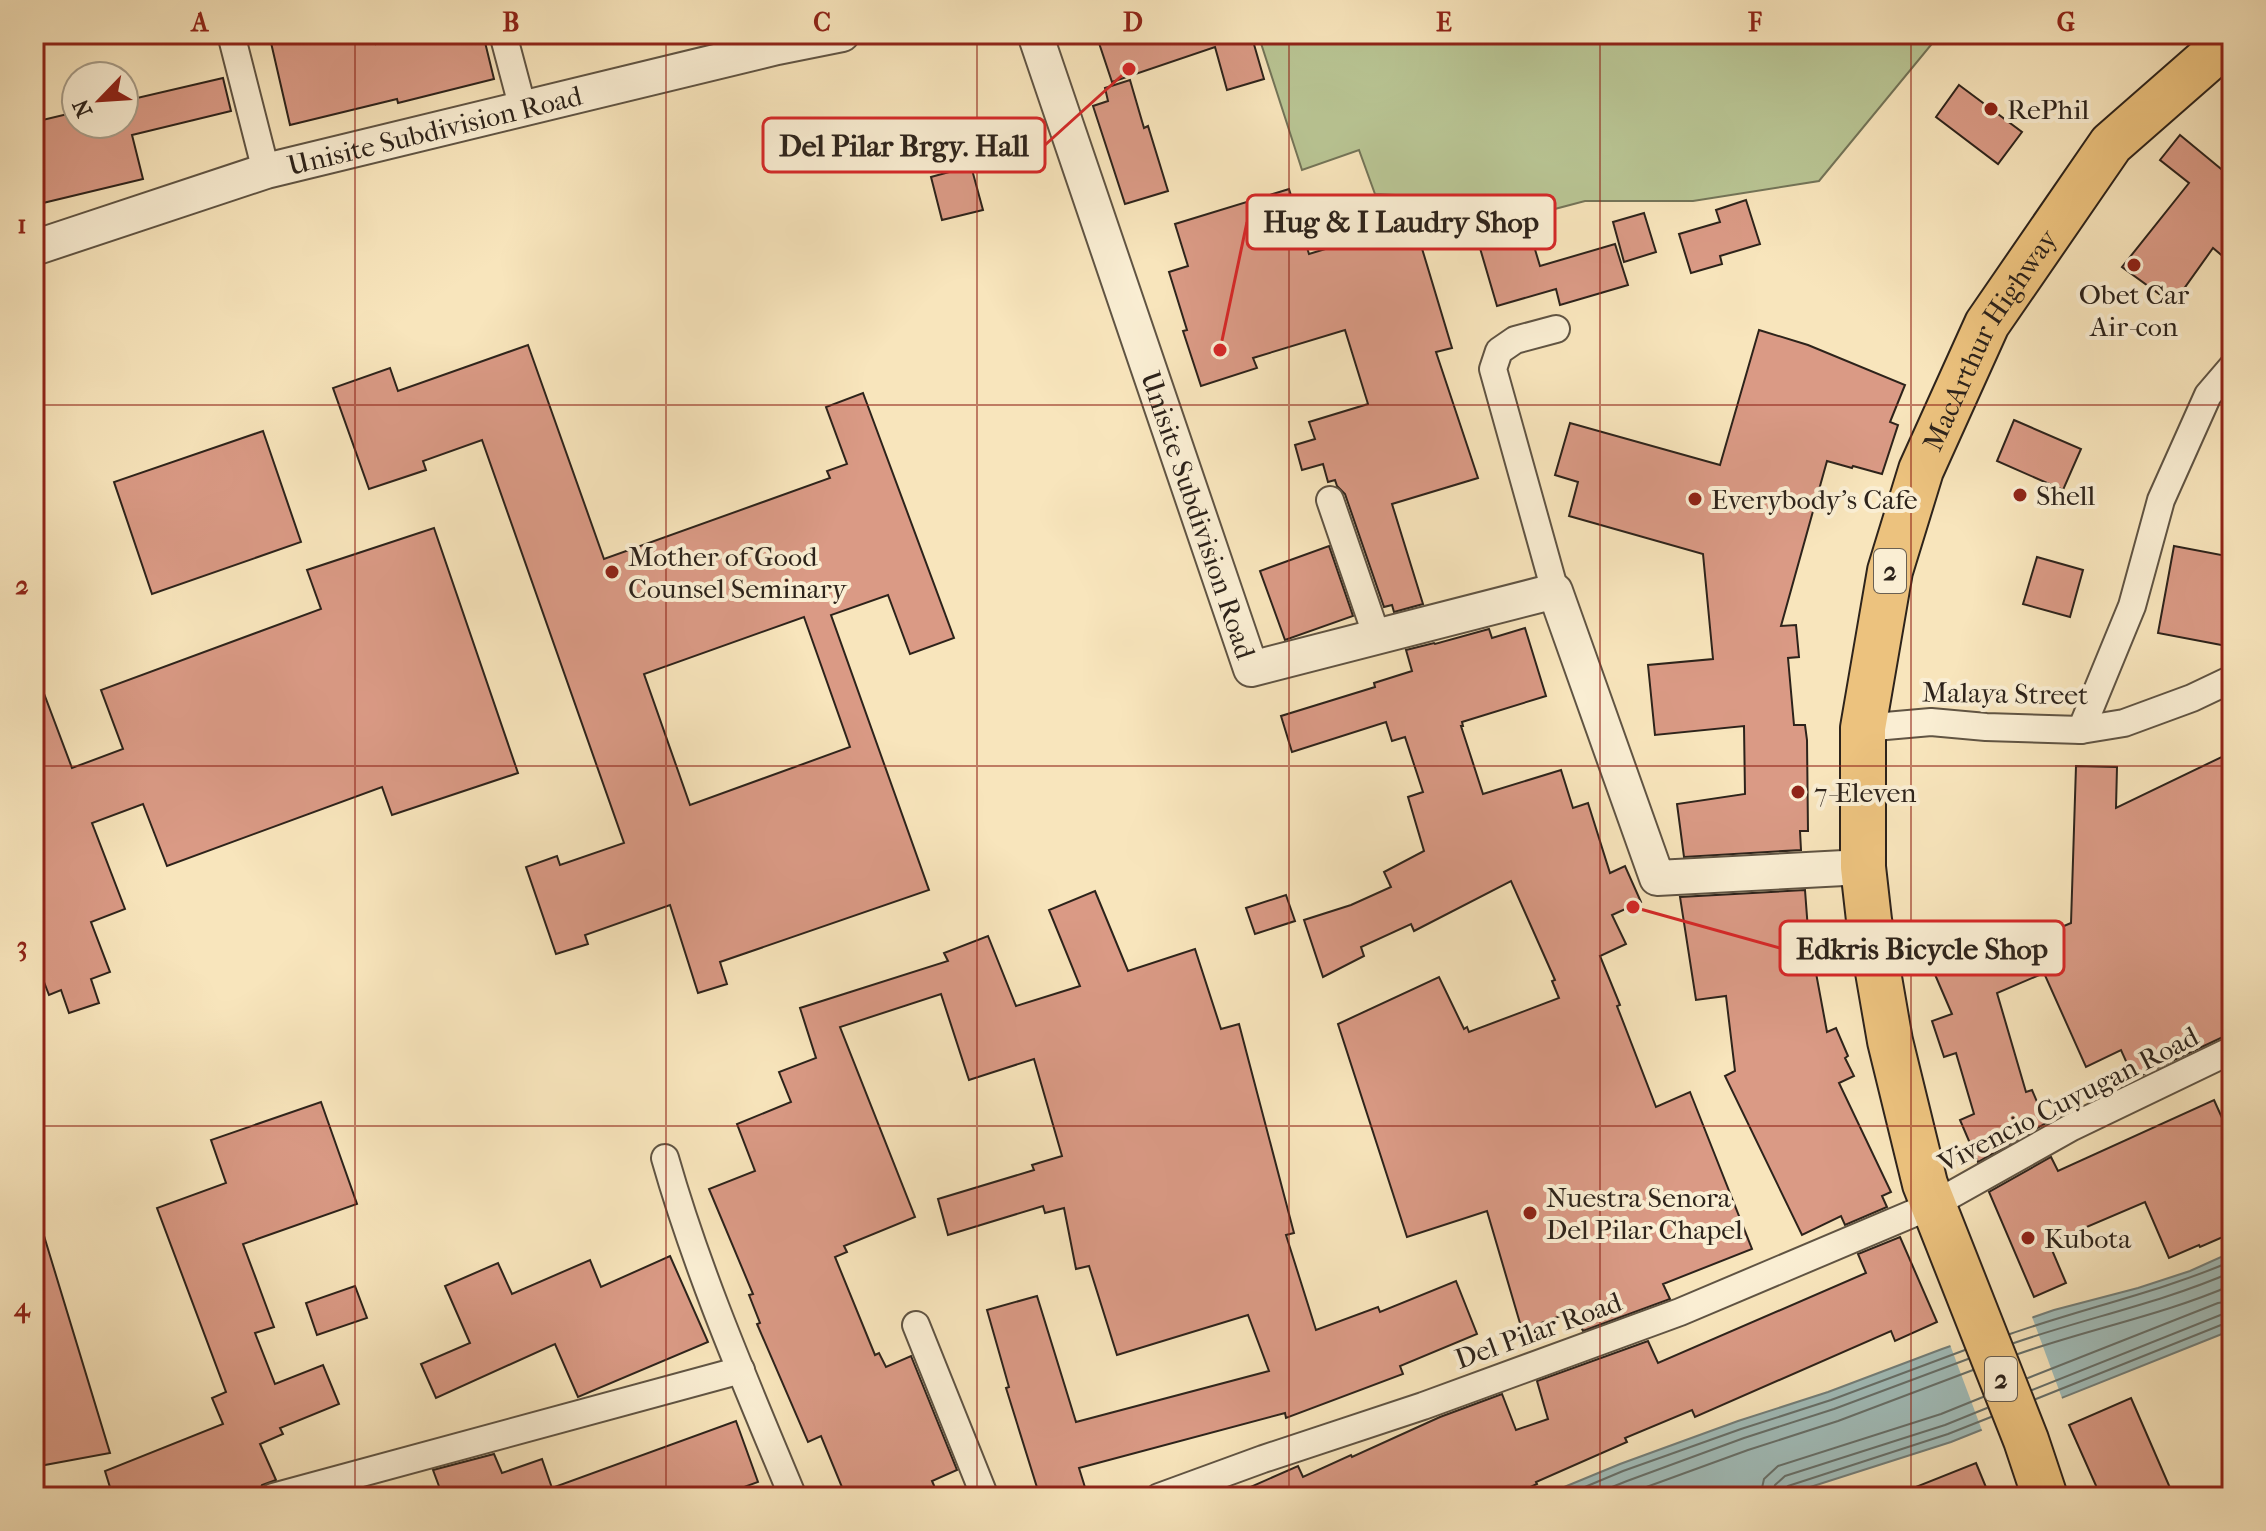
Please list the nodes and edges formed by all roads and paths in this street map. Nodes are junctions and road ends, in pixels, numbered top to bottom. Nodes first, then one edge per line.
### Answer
1 (231, 34) edge
2 (503, 34) edge
3 (842, 34) edge
4 (1035, 34) edge
5 (2232, 38) edge
6 (776, 40) edge
7 (523, 109) junction
8 (266, 171) junction
9 (34, 248) edge
10 (1556, 329) dead end
11 (2232, 367) edge
12 (1330, 500) dead end
13 (1555, 591) junction
14 (1377, 637) junction
15 (2232, 679) edge
16 (1863, 728) junction
17 (2081, 730) junction
18 (1863, 867) junction
19 (2232, 1050) edge
20 (665, 1158) dead end
21 (1933, 1205) junction
22 (916, 1325) dead end
23 (741, 1370) junction
24 (273, 1497) edge
25 (793, 1497) edge
26 (985, 1497) edge
27 (1159, 1497) edge
28 (2045, 1497) edge

1 - 8 street
2 - 7 street
3 - 6 street, Unisite Subdivision Road
4 - 14 street, Unisite Subdivision Road
5 - 16 highway, MacArthur Highway / 2
6 - 7 street, Unisite Subdivision Road
7 - 8 street, Unisite Subdivision Road
8 - 9 street, Unisite Subdivision Road
10 - 13 street
11 - 17 street
12 - 14 street
13 - 14 street, Unisite Subdivision Road
13 - 18 street
15 - 17 street, Malaya Street
16 - 17 street, Malaya Street
16 - 18 highway, MacArthur Highway / 2
18 - 21 highway, MacArthur Highway / 2
19 - 21 street, Vivencio Cuyugan Road
20 - 23 street
21 - 27 street, Del Pilar Road
21 - 28 highway, MacArthur Highway / 2
22 - 26 street
23 - 24 street
23 - 25 street

